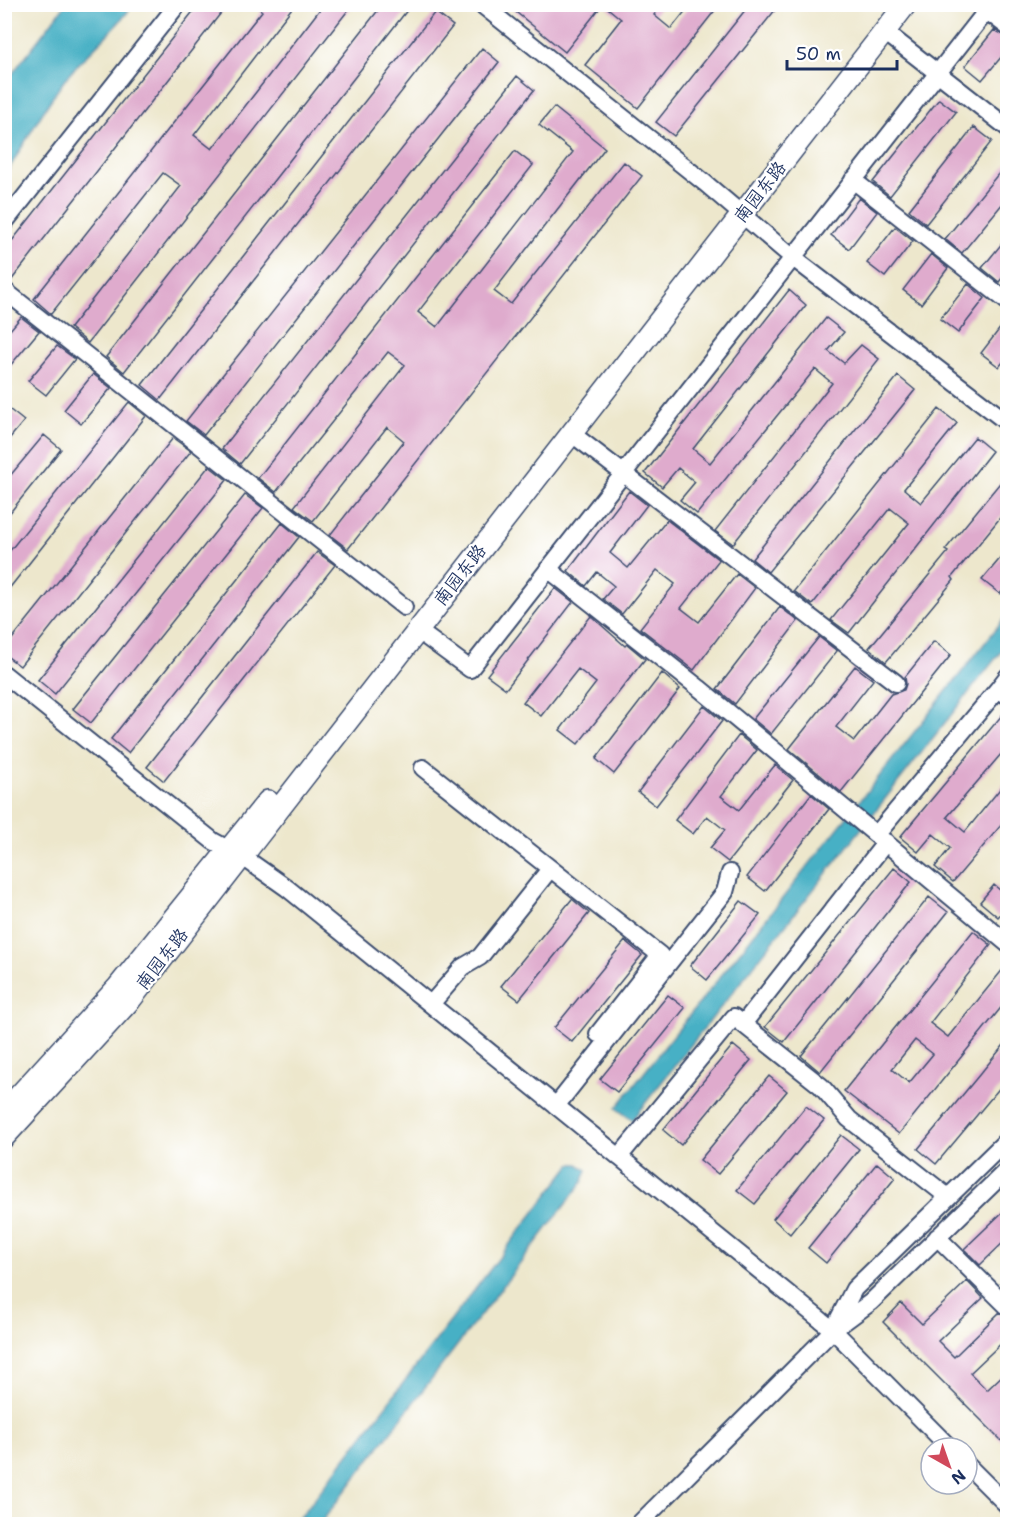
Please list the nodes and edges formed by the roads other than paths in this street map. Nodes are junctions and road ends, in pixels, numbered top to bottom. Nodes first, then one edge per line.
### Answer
1 (178, 4) edge
2 (481, 4) edge
3 (891, 4) edge
4 (906, 4) edge
5 (989, 8) edge
6 (1008, 27) edge
7 (885, 32) junction
8 (938, 72) junction
9 (1008, 128) edge
10 (853, 180) junction
11 (737, 211) junction
12 (4, 223) edge
13 (792, 257) junction
14 (4, 290) edge
15 (1008, 302) edge
16 (1008, 423) edge
17 (571, 432) junction
18 (624, 473) junction
19 (548, 569) junction
20 (404, 607) dead end
21 (417, 630) junction
22 (4, 674) edge
23 (896, 683) dead end
24 (1004, 687) edge
25 (423, 768) dead end
26 (877, 834) junction
27 (236, 854) junction
28 (550, 869) junction
29 (730, 873) dead end
30 (1008, 944) edge
31 (430, 1004) junction
32 (743, 1024) junction
33 (598, 1034) dead end
34 (556, 1106) junction
35 (4, 1112) edge
36 (4, 1137) edge
37 (1008, 1139) edge
38 (619, 1157) junction
39 (1008, 1168) edge
40 (948, 1197) junction
41 (937, 1237) junction
42 (1008, 1307) edge
43 (833, 1330) junction
44 (938, 1436) edge
45 (979, 1477) edge
46 (1008, 1506) edge
47 (639, 1524) edge

1 - 12 street
2 - 11 street
3 - 11 main road, 南园东路
4 - 7 main road, 南园东路
5 - 6 street
5 - 8 street
7 - 8 street
7 - 11 main road, 南园东路
8 - 9 street
8 - 10 street
10 - 13 street
10 - 15 street
11 - 13 street
11 - 17 main road, 南园东路
11 - 27 main road, 南园东路
13 - 16 street
13 - 18 street
14 - 20 street
17 - 18 street
17 - 21 main road, 南园东路
18 - 19 street
18 - 23 street
19 - 21 street
19 - 26 street
21 - 27 main road, 南园东路
22 - 27 street
24 - 26 street
25 - 28 street
26 - 30 street
26 - 32 street
27 - 31 street
27 - 35 main road, 南园东路
27 - 36 main road, 南园东路
28 - 31 street
28 - 33 street
29 - 34 street
31 - 34 street
32 - 38 street
32 - 40 street
34 - 38 street
37 - 40 street
38 - 43 street
39 - 41 street
40 - 43 street
41 - 42 street
41 - 43 street
43 - 44 street
43 - 47 street
45 - 46 street

